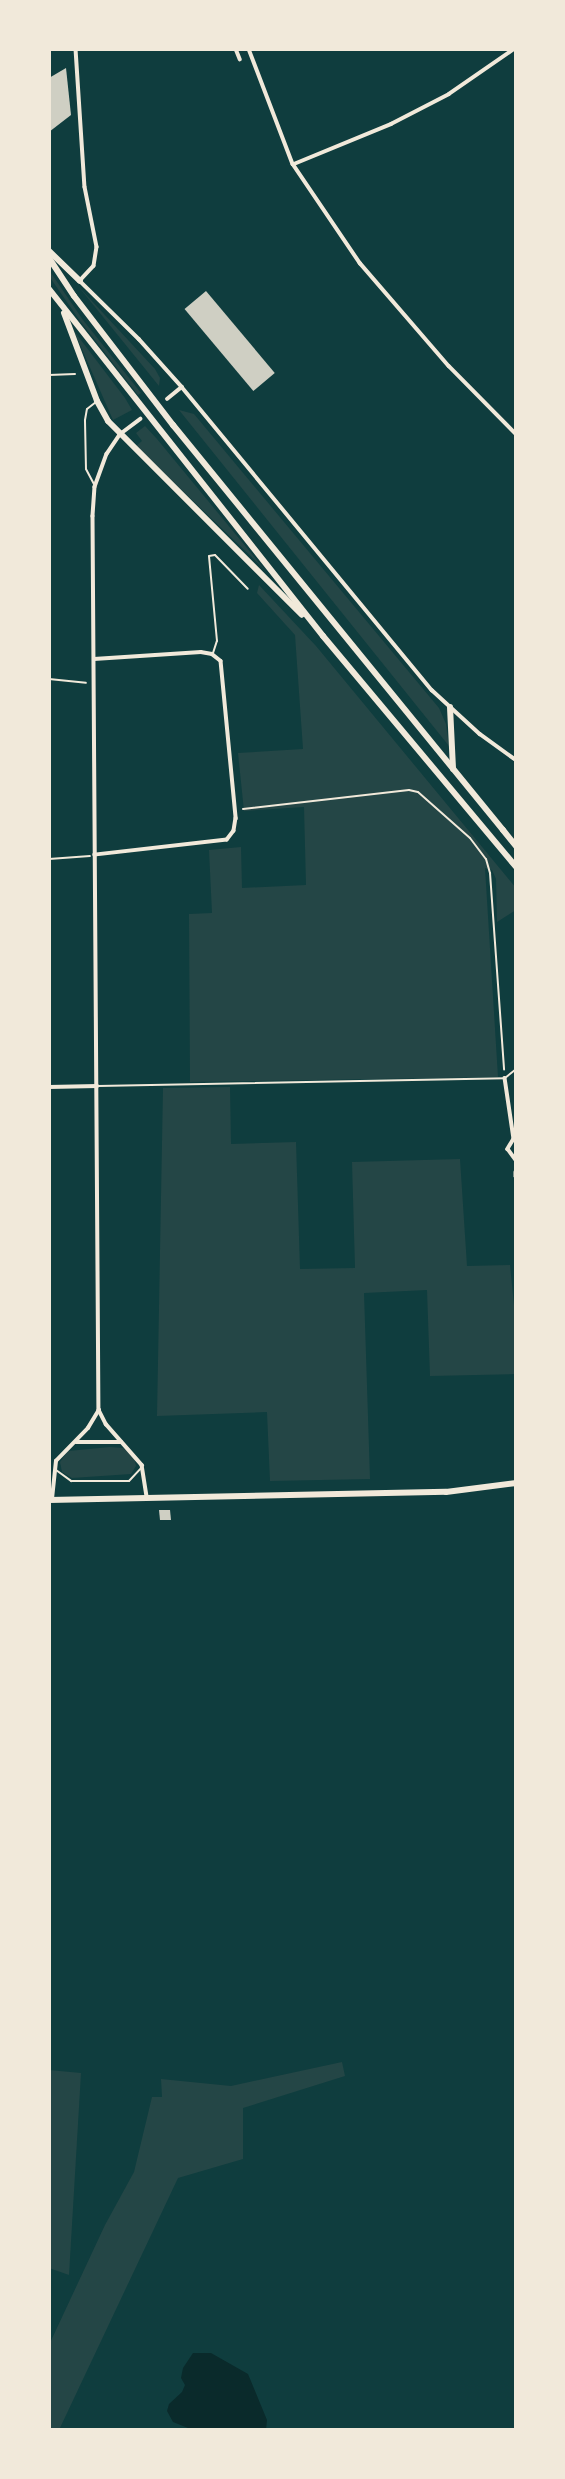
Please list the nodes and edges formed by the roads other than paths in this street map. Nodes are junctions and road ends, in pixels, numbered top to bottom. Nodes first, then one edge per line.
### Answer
1 (76, 49) edge
2 (236, 49) edge
3 (249, 49) edge
4 (514, 49) edge
5 (240, 59) dead end
6 (293, 164) junction
7 (49, 251) edge
8 (49, 258) edge
9 (80, 281) junction
10 (49, 289) edge
11 (62, 307) junction
12 (75, 374) dead end
13 (49, 375) edge
14 (182, 387) junction
15 (167, 399) dead end
16 (97, 401) junction
17 (141, 419) dead end
18 (516, 425) edge
19 (511, 430) junction
20 (516, 434) edge
21 (120, 435) junction
22 (95, 487) junction
23 (248, 589) dead end
24 (323, 636) junction
25 (212, 654) junction
26 (94, 659) junction
27 (450, 708) junction
28 (516, 760) edge
29 (453, 771) junction
30 (516, 846) edge
31 (95, 855) junction
32 (516, 867) edge
33 (516, 1069) edge
34 (505, 1078) junction
35 (97, 1086) junction
36 (49, 1087) edge
37 (515, 1139) edge
38 (516, 1160) edge
39 (99, 1410) junction
40 (74, 1442) junction
41 (123, 1442) junction
42 (142, 1465) junction
43 (54, 1466) junction
44 (516, 1481) edge
45 (146, 1497) junction
46 (51, 1500) edge

1 - 9 street
2 - 5 street
3 - 6 street
4 - 6 street
6 - 19 street
7 - 9 main road
8 - 29 main road
9 - 14 street
10 - 11 main road
11 - 16 main road
11 - 24 main road
12 - 13 lane
14 - 15 street
14 - 27 street
16 - 21 main road
16 - 22 lane
17 - 21 street
18 - 19 street
19 - 20 street
21 - 22 street
21 - 24 main road
22 - 26 street
23 - 25 lane
24 - 32 main road
25 - 26 street
25 - 31 street
26 - 31 street
27 - 28 street
27 - 29 main road
29 - 30 main road
31 - 35 street
33 - 34 lane
34 - 35 lane
34 - 37 street
35 - 36 street
35 - 39 street
37 - 38 street
39 - 40 street
39 - 41 street
40 - 41 street
40 - 43 street
41 - 42 street
42 - 43 lane
42 - 45 street
43 - 46 street
44 - 45 main road
45 - 46 main road

